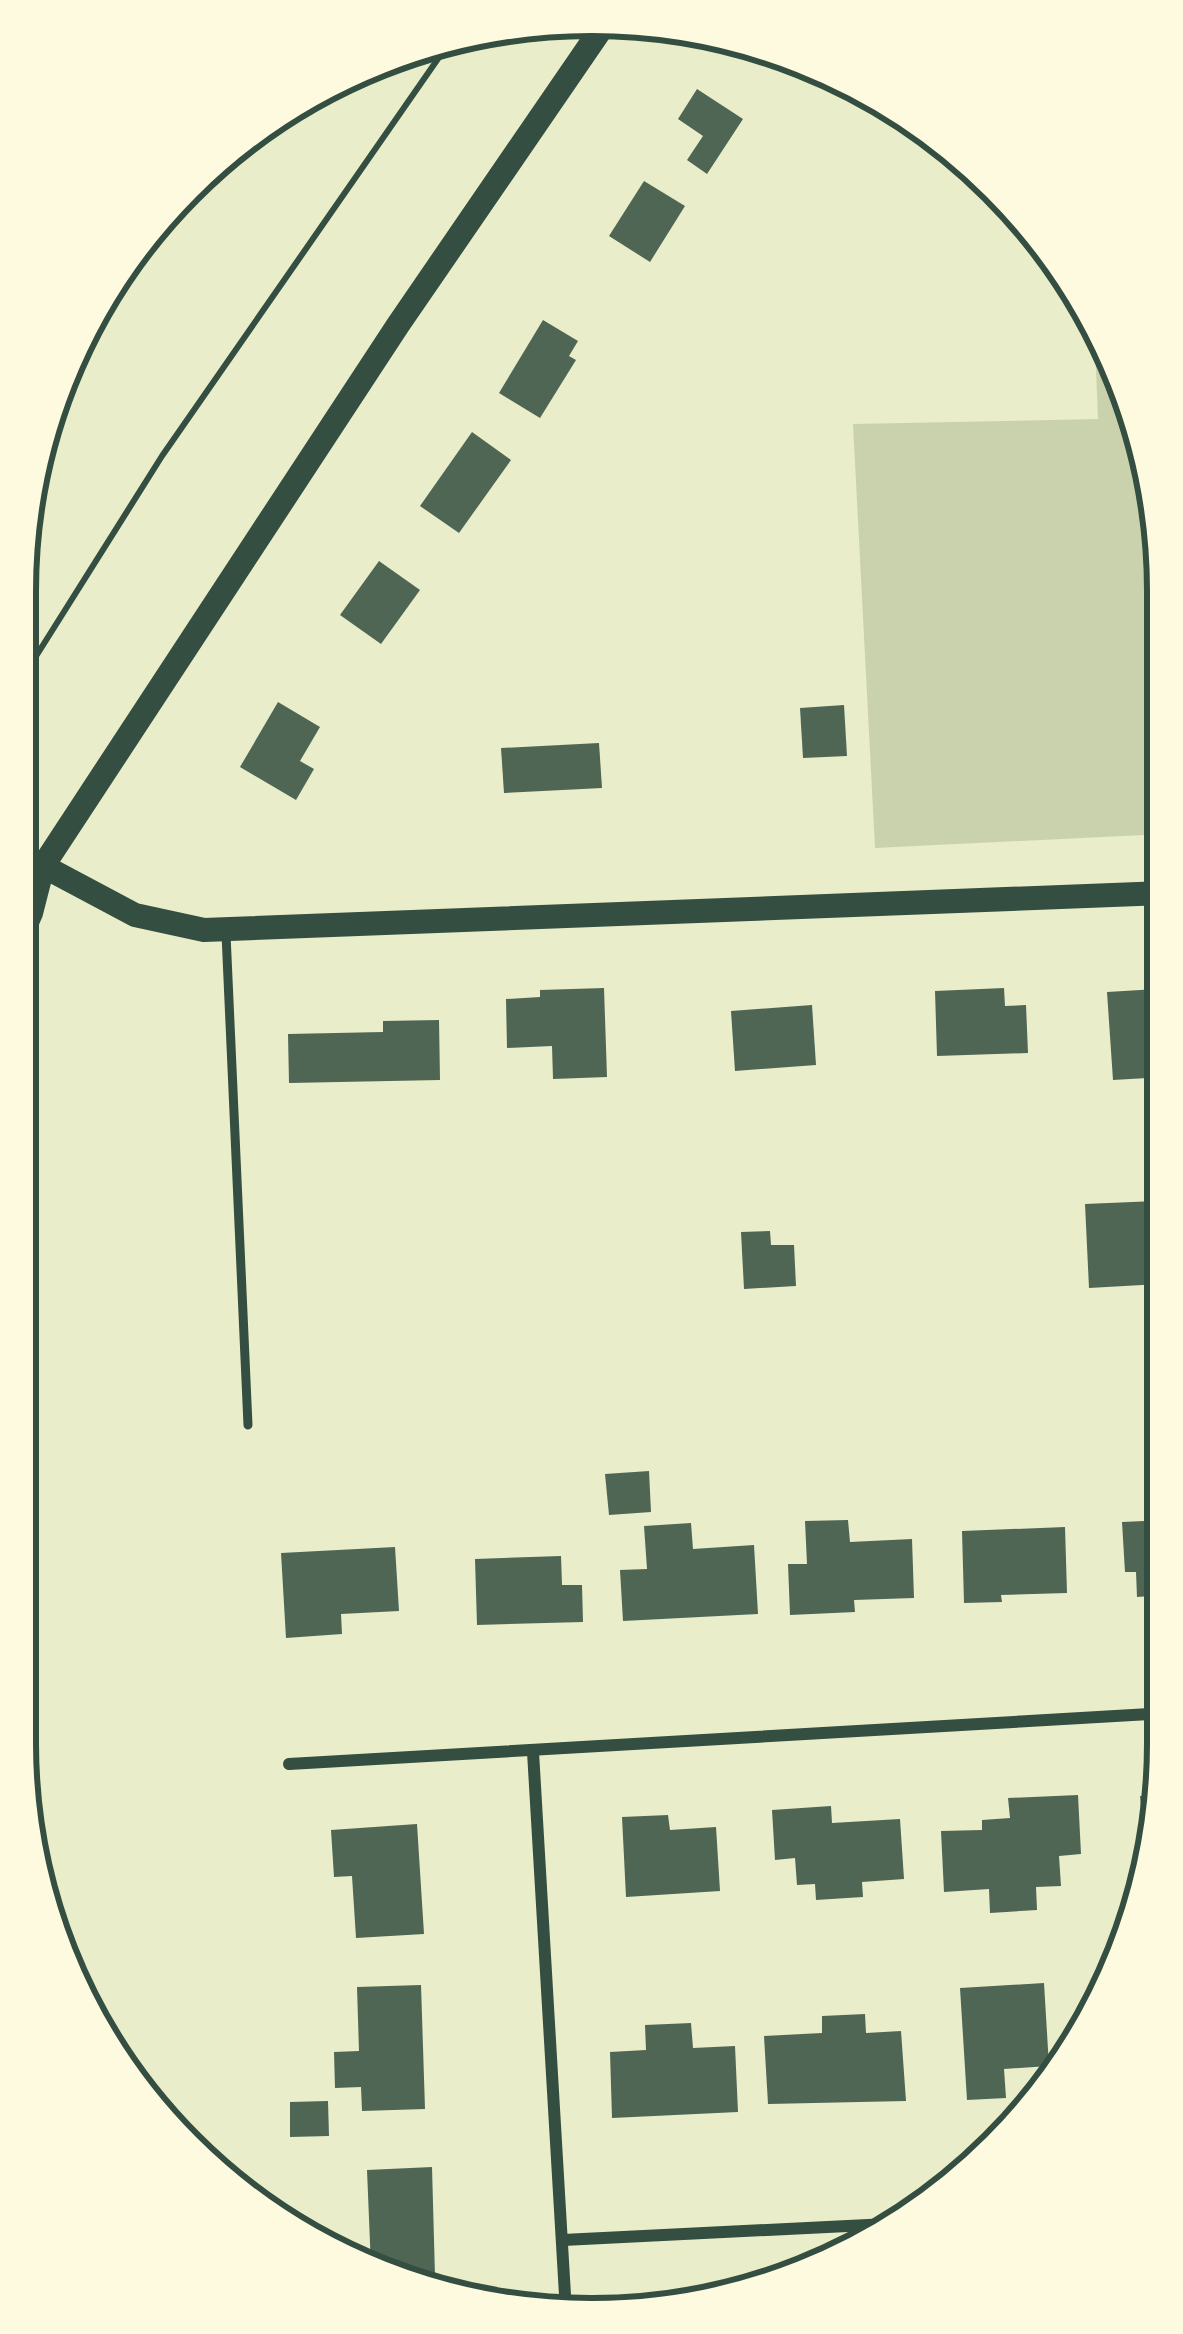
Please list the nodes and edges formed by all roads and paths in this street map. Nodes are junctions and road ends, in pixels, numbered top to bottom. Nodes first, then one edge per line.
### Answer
1 (596, 36) edge
2 (439, 58) edge
3 (36, 656) edge
4 (43, 866) junction
5 (36, 870) edge
6 (1147, 894) edge
7 (36, 896) edge
8 (226, 929) junction
9 (248, 1425) dead end
10 (1147, 1714) edge
11 (533, 1752) junction
12 (289, 1764) dead end
13 (867, 2225) edge
14 (563, 2240) junction
15 (565, 2297) edge

1 - 4 main road
2 - 3 path
4 - 5 main road
4 - 7 main road
4 - 8 main road
6 - 8 main road
8 - 9 lane
10 - 11 street
11 - 12 street
11 - 14 street
13 - 14 street
14 - 15 street

